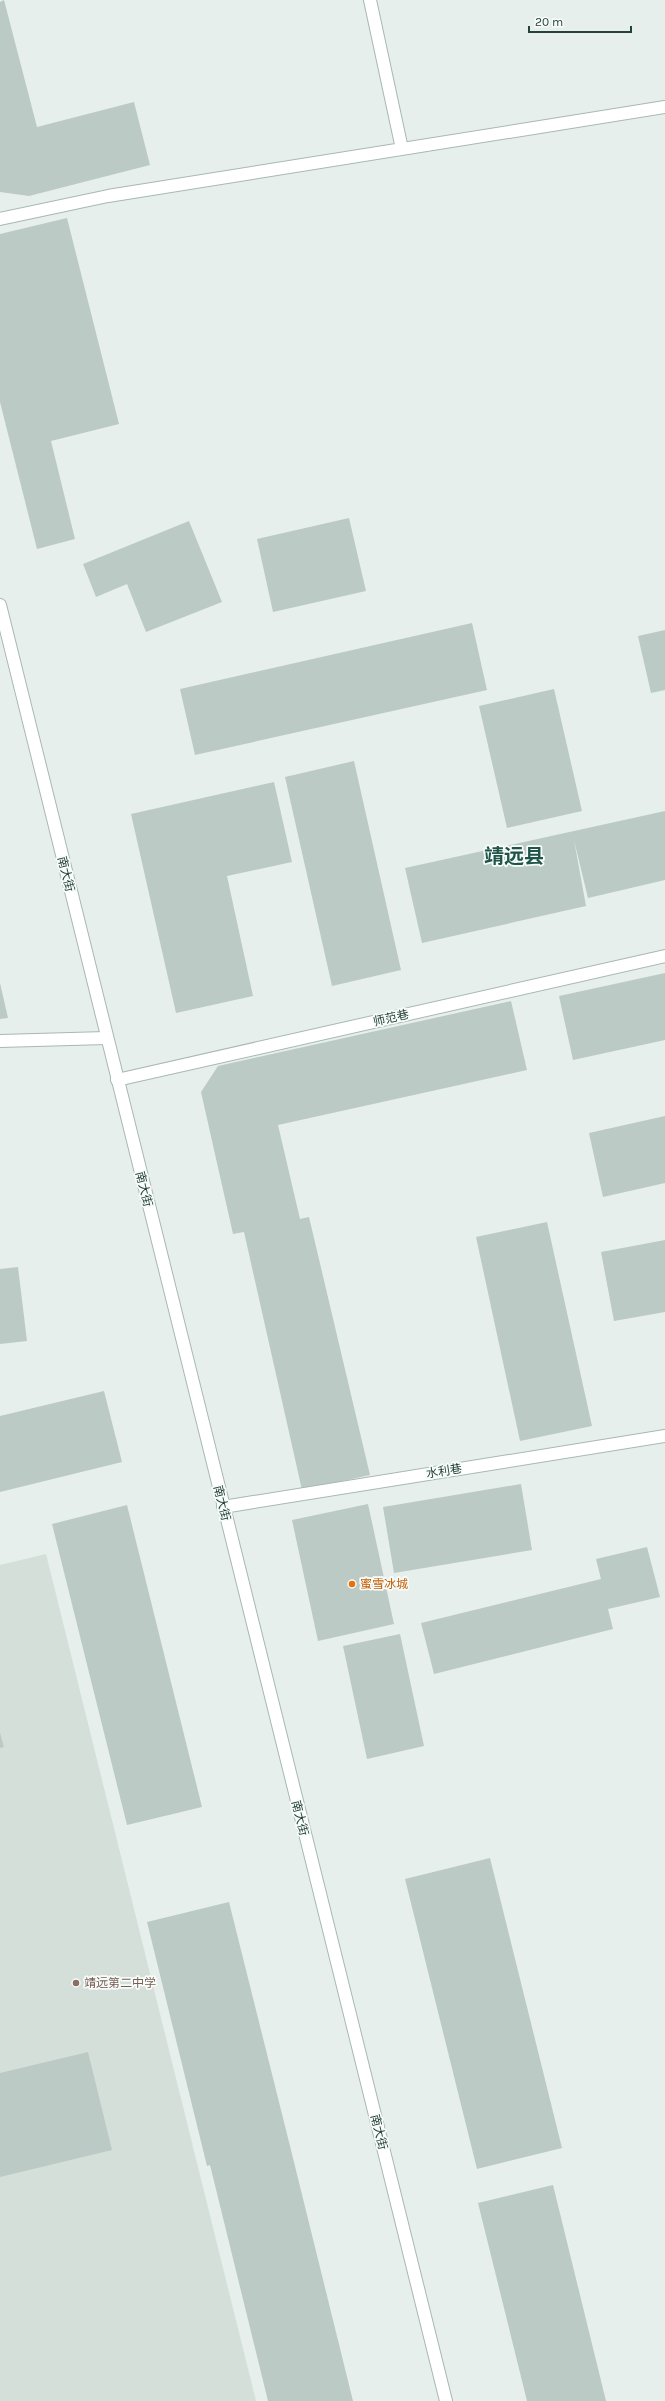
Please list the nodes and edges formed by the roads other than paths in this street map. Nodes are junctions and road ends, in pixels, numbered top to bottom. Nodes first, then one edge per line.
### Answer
1 (370, 0) edge
2 (665, 107) edge
3 (402, 149) junction
4 (0, 219) edge
5 (0, 605) edge
6 (665, 956) edge
7 (106, 1038) junction
8 (0, 1041) edge
9 (117, 1080) junction
10 (665, 1436) edge
11 (223, 1507) junction
12 (446, 2401) edge

1 - 3 street
2 - 3 street
3 - 4 street
5 - 7 street, 南大街
6 - 9 street, 师范巷
7 - 8 street
7 - 9 street, 南大街
9 - 11 street, 南大街
10 - 11 street, 水利巷
11 - 12 street, 南大街

